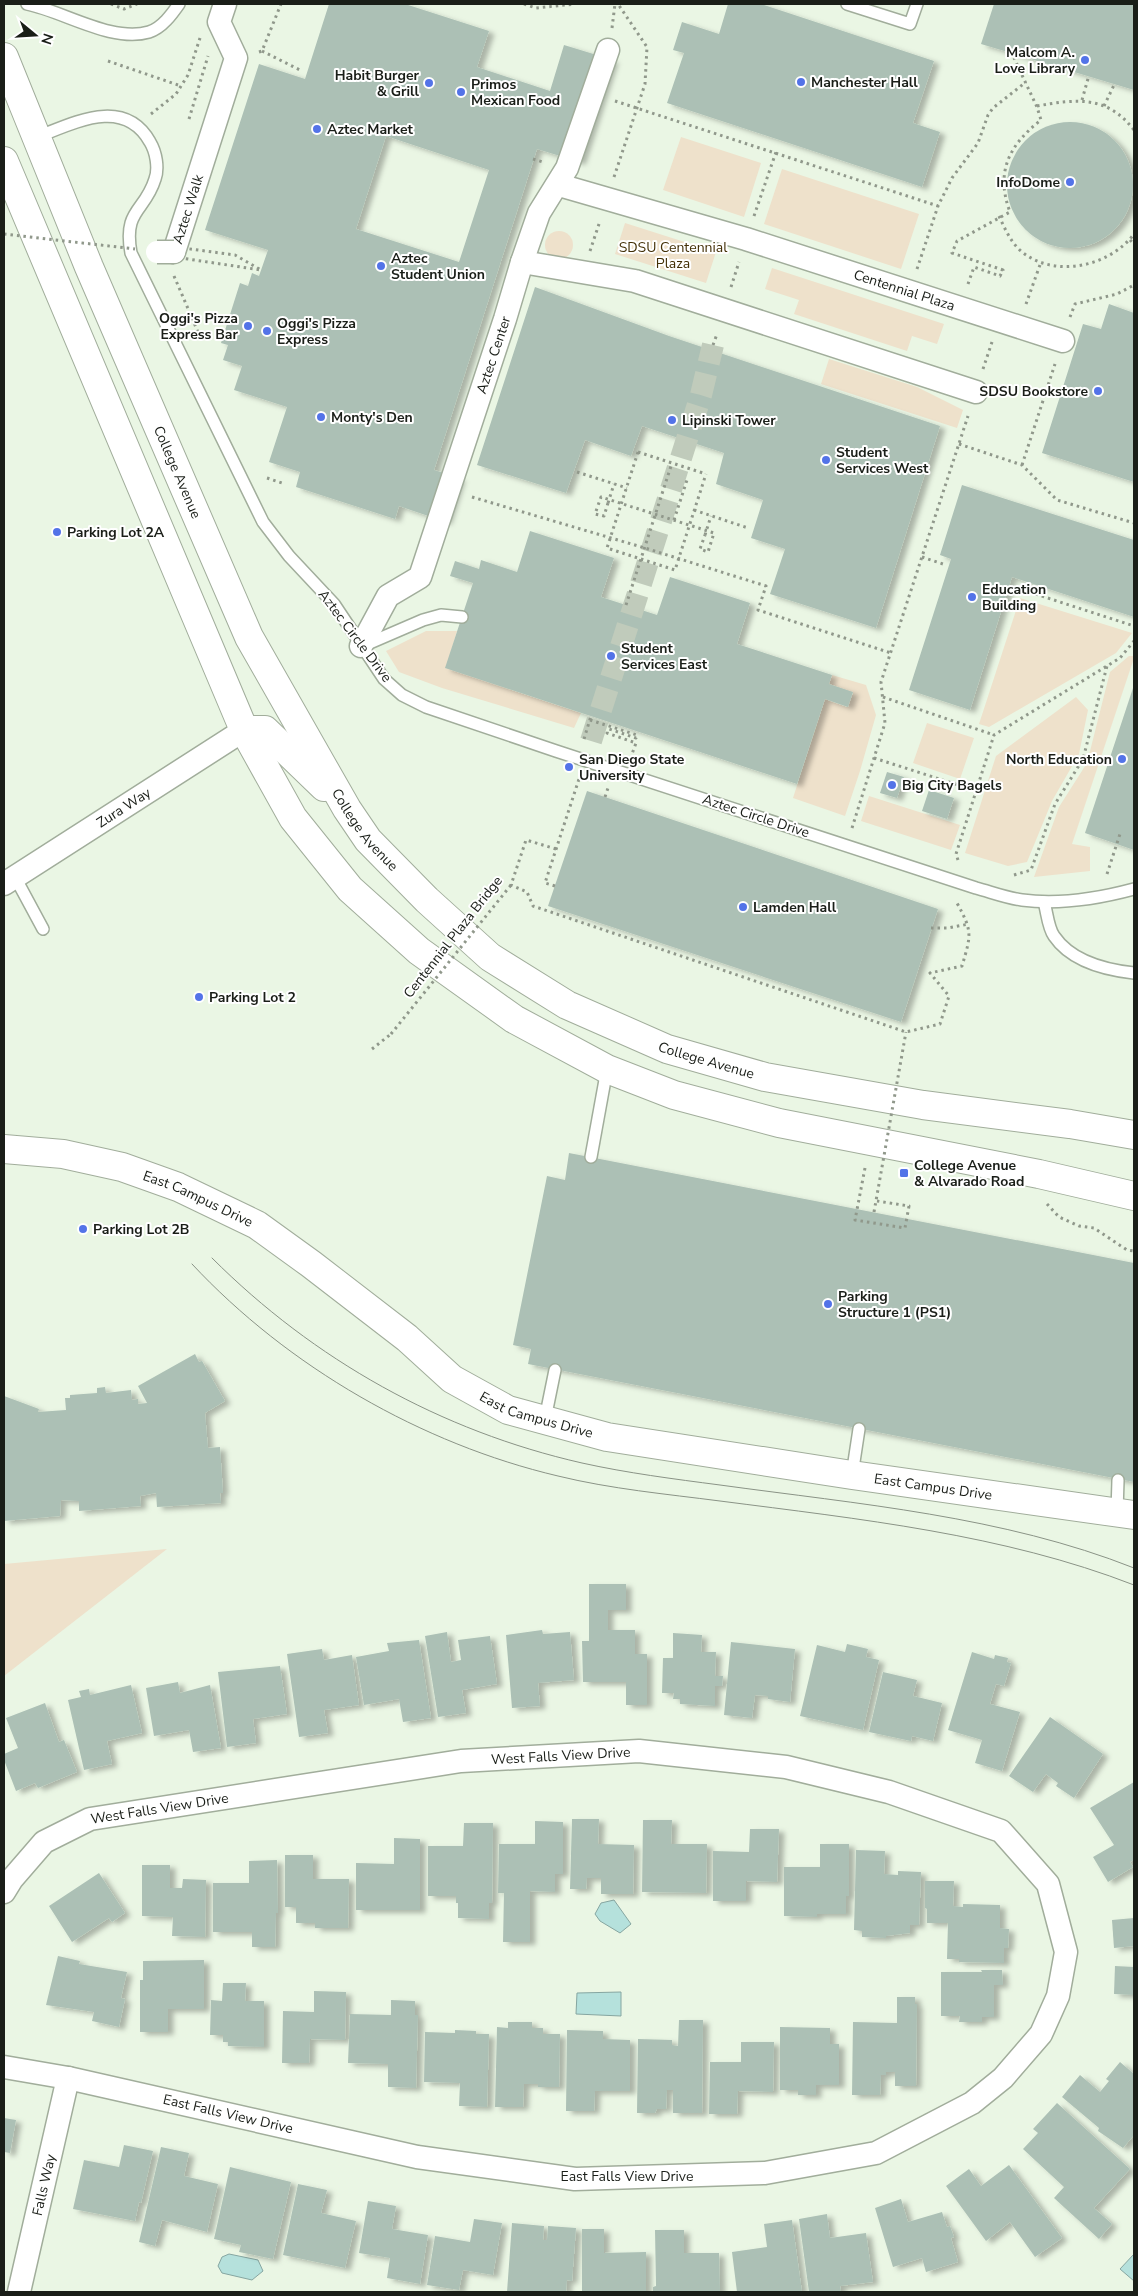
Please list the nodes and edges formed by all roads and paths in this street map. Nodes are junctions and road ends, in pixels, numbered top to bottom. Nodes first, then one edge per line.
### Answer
1 (27, 4) edge
2 (111, 4) edge
3 (137, 4) edge
4 (179, 4) edge
5 (225, 4) edge
6 (281, 4) edge
7 (524, 4) edge
8 (575, 4) edge
9 (616, 4) edge
10 (847, 4) edge
11 (917, 4) edge
12 (203, 28) dead end
13 (610, 41) joint
14 (262, 51) junction
15 (4, 57) edge
16 (1014, 58) dead end
17 (108, 62) dead end
18 (233, 68) junction
19 (302, 70) dead end
20 (1089, 75) dead end
21 (1026, 82) junction
22 (1115, 84) dead end
23 (180, 86) junction
24 (1082, 100) junction
25 (1037, 106) junction
26 (1104, 106) junction
27 (636, 107) junction
28 (137, 126) junction
29 (1134, 130) edge
30 (37, 137) junction
31 (776, 152) junction
32 (4, 161) edge
33 (559, 185) junction
34 (606, 199) junction
35 (938, 206) junction
36 (999, 216) junction
37 (750, 229) junction
38 (4, 234) edge
39 (1134, 234) edge
40 (1130, 240) junction
41 (1134, 244) edge
42 (157, 252) joint
43 (224, 253) dead end
44 (522, 262) junction
45 (1041, 262) junction
46 (222, 263) dead end
47 (918, 263) dead end
48 (584, 272) junction
49 (1134, 285) edge
50 (960, 307) junction
51 (724, 310) junction
52 (1023, 313) dead end
53 (999, 320) junction
54 (1063, 340) junction
55 (976, 392) junction
56 (959, 444) junction
57 (672, 464) junction
58 (1022, 465) junction
59 (577, 472) dead end
60 (267, 478) dead end
61 (687, 480) dead end
62 (282, 483) dead end
63 (614, 484) junction
64 (626, 488) junction
65 (448, 491) junction
66 (694, 510) junction
67 (656, 514) junction
68 (711, 516) junction
69 (674, 520) junction
70 (1134, 523) edge
71 (748, 528) dead end
72 (645, 548) junction
73 (922, 557) junction
74 (943, 564) dead end
75 (1017, 588) dead end
76 (626, 605) dead end
77 (462, 617) dead end
78 (1134, 626) edge
79 (1134, 642) edge
80 (361, 646) junction
81 (891, 653) junction
82 (1107, 666) junction
83 (883, 697) junction
84 (244, 730) junction
85 (994, 735) junction
86 (584, 739) dead end
87 (632, 754) dead end
88 (874, 758) junction
89 (579, 779) dead end
90 (608, 788) dead end
91 (976, 791) junction
92 (605, 797) dead end
93 (347, 809) junction
94 (855, 818) dead end
95 (1120, 834) dead end
96 (556, 849) junction
97 (958, 860) dead end
98 (1107, 874) dead end
99 (1014, 876) dead end
100 (9, 881) edge
101 (511, 885) junction
102 (554, 886) dead end
103 (1134, 889) edge
104 (1044, 902) junction
105 (957, 903) dead end
106 (969, 924) junction
107 (931, 928) dead end
108 (43, 929) dead end
109 (1134, 973) edge
110 (906, 1032) junction
111 (372, 1049) dead end
112 (607, 1069) junction
113 (1134, 1135) edge
114 (4, 1149) edge
115 (591, 1157) dead end
116 (863, 1174) dead end
117 (1134, 1196) edge
118 (876, 1201) junction
119 (874, 1212) dead end
120 (1101, 1231) dead end
121 (1134, 1251) edge
122 (554, 1370) dead end
123 (545, 1419) junction
124 (859, 1429) dead end
125 (852, 1475) junction
126 (1118, 1480) dead end
127 (1126, 1514) edge
128 (4, 1892) edge
129 (1066, 1952) joint
130 (4, 2067) edge
131 (68, 2078) junction
132 (19, 2292) edge

1 - 4 lane
2 - 3 path
5 - 18 street
6 - 14 path
7 - 8 path
9 - 13 path
9 - 27 path
10 - 11 lane
12 - 23 path
13 - 33 street, Aztec Center
14 - 18 path
14 - 19 path
15 - 30 main road, College Avenue
16 - 21 path
17 - 23 path
18 - 42 street, Aztec Walk, bridge
20 - 24 path
21 - 25 path
21 - 35 path
22 - 26 path
23 - 28 path
24 - 25 path
24 - 26 path
25 - 36 path
26 - 29 path
27 - 31 path
27 - 34 path
28 - 30 lane, Aztec Circle Drive
28 - 80 lane, Aztec Circle Drive
30 - 93 main road, College Avenue
31 - 35 path
31 - 37 path
32 - 84 main road
33 - 34 street, Centennial Plaza
33 - 44 street, Aztec Center
34 - 37 street, Centennial Plaza
34 - 48 path
35 - 47 path
36 - 45 path
36 - 50 path
37 - 50 street, Centennial Plaza
37 - 51 path
38 - 42 path, Aztec Walk, bridge
39 - 40 path
40 - 41 path
40 - 45 path
43 - 46 path
44 - 48 street
44 - 65 street, Aztec Center
45 - 52 path
48 - 51 street
49 - 54 path
50 - 53 street, Centennial Plaza
51 - 55 street
53 - 54 street, Centennial Plaza
53 - 55 path
54 - 58 path
55 - 56 path
56 - 58 path
56 - 73 path
57 - 64 path, bridge
57 - 66 path, bridge
57 - 67 path
58 - 70 path
59 - 63 path
60 - 62 path
61 - 69 path
63 - 64 path, bridge
63 - 67 path, bridge
64 - 66 path, bridge
65 - 72 path
65 - 80 street, Aztec Center
66 - 68 path
67 - 69 path
67 - 72 path
68 - 69 path, bridge
68 - 71 path
72 - 76 path
72 - 81 path
73 - 74 path
73 - 81 path
75 - 78 path
77 - 80 lane
79 - 82 path
80 - 104 lane, Aztec Circle Drive
81 - 83 path
82 - 85 path
82 - 99 path
83 - 85 path
83 - 88 path
84 - 93 main road
84 - 100 street, Zura Way
84 - 112 main road
85 - 91 path
86 - 87 path
88 - 91 path
88 - 94 path
89 - 96 path
90 - 92 path
91 - 97 path
93 - 113 main road, College Avenue
95 - 98 path
96 - 101 path, Centennial Plaza Bridge
96 - 102 path
100 - 108 lane
101 - 110 path
101 - 111 path, Centennial Plaza Bridge, bridge
103 - 104 lane, Aztec Circle Drive
104 - 109 lane
105 - 106 path
106 - 107 path
106 - 110 path
110 - 118 path, bridge
112 - 115 lane
112 - 117 main road
114 - 123 main road, East Campus Drive
116 - 118 path
118 - 119 path, bridge
120 - 121 path
122 - 123 lane
123 - 125 main road, East Campus Drive
124 - 125 lane
125 - 127 main road, East Campus Drive
126 - 127 lane
128 - 129 street, West Falls View Drive
129 - 131 street, East Falls View Drive
130 - 131 street, East Falls View Drive
131 - 132 street, Falls Way

